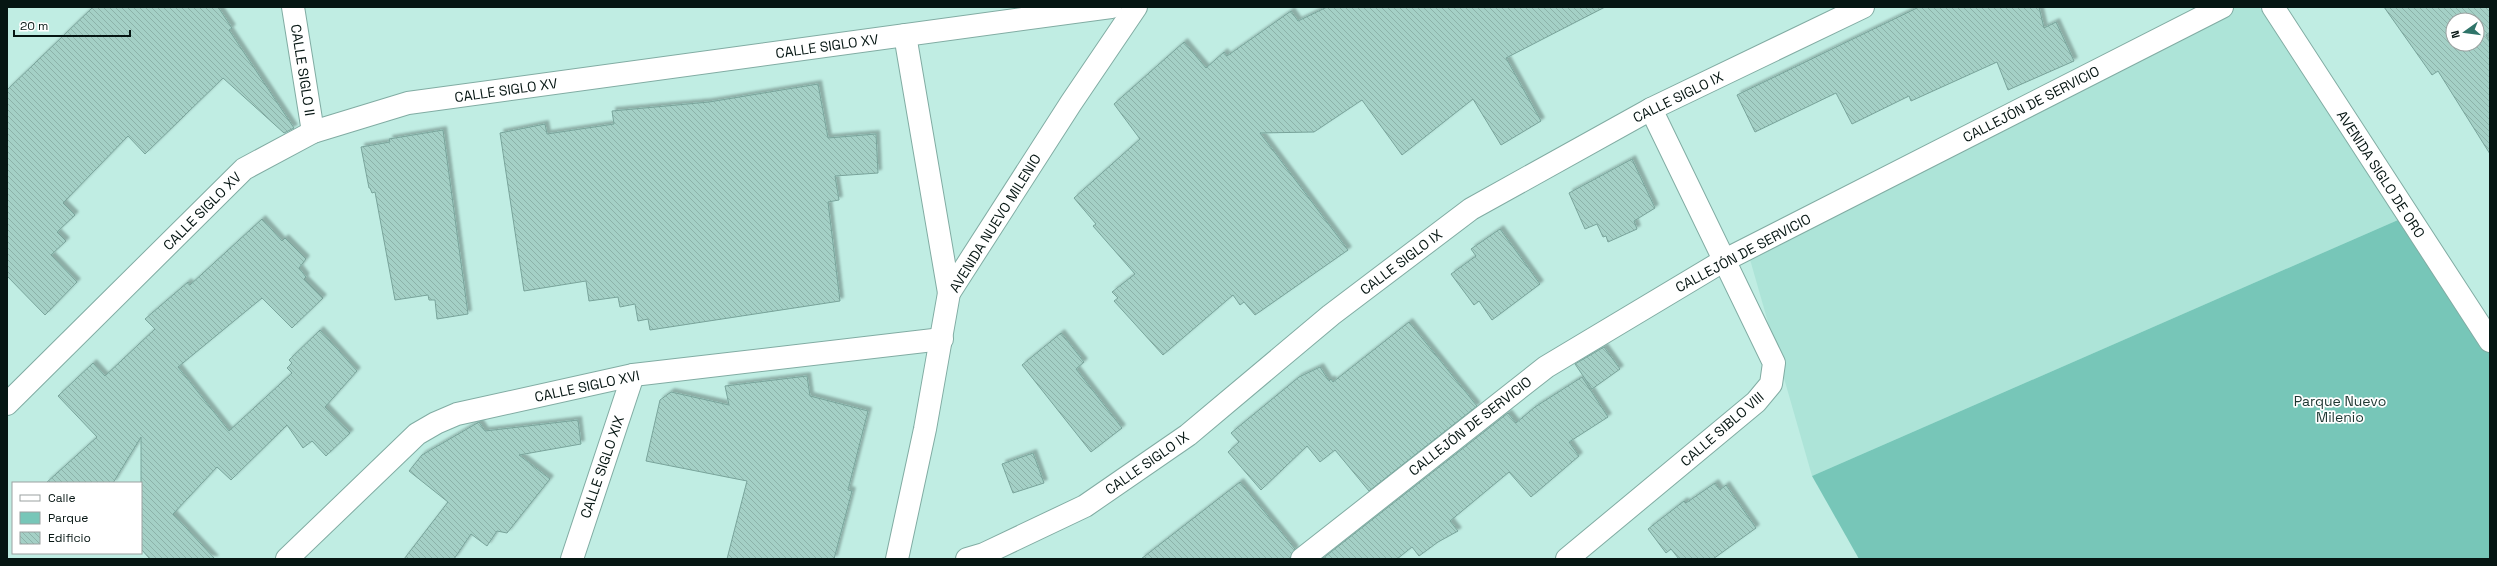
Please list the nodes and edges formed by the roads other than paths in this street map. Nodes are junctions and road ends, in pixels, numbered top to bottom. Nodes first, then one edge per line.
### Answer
1 (293, 7) edge
2 (1111, 7) edge
3 (1136, 7) edge
4 (1863, 7) edge
5 (2222, 7) edge
6 (2273, 7) edge
7 (905, 35) junction
8 (1651, 109) junction
9 (313, 132) junction
10 (1724, 261) junction
11 (950, 293) junction
12 (942, 339) junction
13 (2490, 341) edge
14 (633, 375) junction
15 (7, 404) edge
16 (287, 559) edge
17 (572, 559) edge
18 (897, 559) edge
19 (967, 559) edge
20 (1302, 559) edge
21 (1567, 559) edge

1 - 9 street, CALLE SIGLO II
2 - 7 street, CALLE SIGLO XV
3 - 11 street, AVENIDA NUEVO MILENIO
4 - 8 street, CALLE SIGLO IX
5 - 10 street, CALLEJÓN DE SERVICIO
6 - 13 street, AVENIDA SIGLO DE ORO
7 - 9 street, CALLE SIGLO XV
7 - 11 street
8 - 10 street, CALLE SIBLO VIII
8 - 19 street, CALLE SIGLO IX
9 - 15 street, CALLE SIGLO XV
10 - 20 street, CALLEJÓN DE SERVICIO
10 - 21 street, CALLE SIBLO VIII
11 - 12 street, AVENIDA NUEVO MILENIO
12 - 14 street, CALLE SIGLO XVI
12 - 18 street, AVENIDA NUEVO MILENIO
14 - 16 street, CALLE SIGLO XVI
14 - 17 street, CALLE SIGLO XIX

